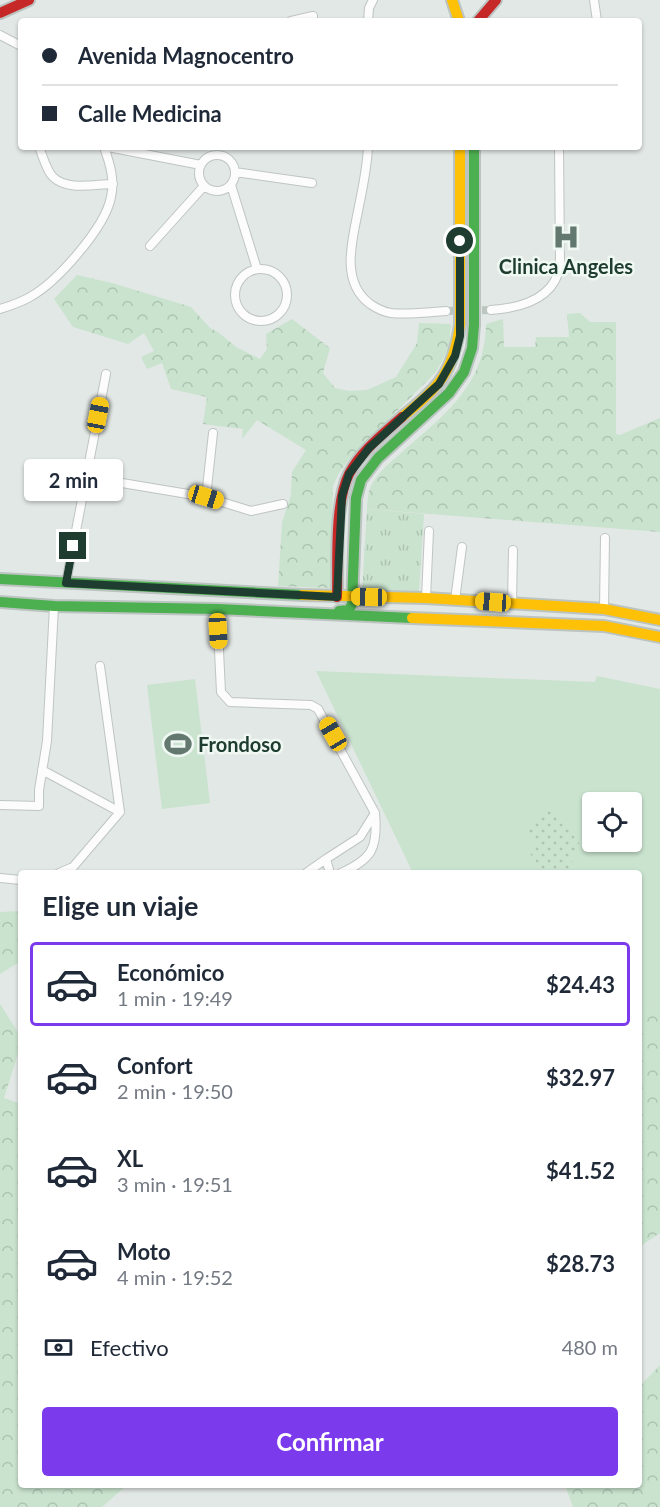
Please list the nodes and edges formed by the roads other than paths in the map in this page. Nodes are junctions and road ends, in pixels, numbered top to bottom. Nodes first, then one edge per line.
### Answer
1 (29, 0) edge
2 (373, 0) edge
3 (452, 0) edge
4 (496, 0) edge
5 (594, 0) edge
6 (2, 8) edge
7 (313, 16) dead end
8 (304, 18) edge
9 (368, 18) edge
10 (458, 18) edge
11 (481, 18) edge
12 (597, 18) edge
13 (0, 35) edge
14 (18, 44) edge
15 (40, 150) edge
16 (107, 150) edge
17 (122, 150) edge
18 (368, 150) edge
19 (460, 150) edge
20 (474, 150) edge
21 (559, 150) edge
22 (201, 165) junction
23 (235, 172) junction
24 (312, 183) dead end
25 (113, 184) junction
26 (231, 185) junction
27 (204, 186) junction
28 (150, 246) dead end
29 (257, 269) junction
30 (0, 309) edge
31 (491, 310) tunnel mouth
32 (446, 311) tunnel mouth
33 (106, 374) dead end
34 (213, 433) dead end
35 (86, 477) junction
36 (206, 497) junction
37 (284, 504) dead end
38 (429, 531) dead end
39 (605, 538) dead end
40 (462, 547) dead end
41 (513, 550) dead end
42 (0, 579) edge
43 (66, 583) junction
44 (337, 597) junction
45 (351, 597) junction
46 (426, 598) junction
47 (455, 600) junction
48 (0, 602) edge
49 (512, 604) junction
50 (54, 606) junction
51 (218, 609) junction
52 (604, 609) junction
53 (318, 614) junction
54 (660, 620) edge
55 (660, 637) edge
56 (100, 666) dead end
57 (42, 770) junction
58 (0, 806) edge
59 (120, 812) junction
60 (375, 813) junction
61 (360, 837) junction
62 (374, 848) junction
63 (326, 859) junction
64 (66, 870) edge
65 (310, 870) edge
66 (329, 870) edge
67 (347, 870) edge
68 (0, 878) edge
69 (18, 880) edge

1 - 6 main road
2 - 9 street
3 - 10 main road
4 - 11 main road
5 - 12 street
7 - 8 street
13 - 14 street
15 - 25 street
16 - 25 street
17 - 22 street
18 - 32 street
19 - 44 main road
20 - 45 main road
21 - 31 street
22 - 23 street
22 - 27 street
23 - 24 street
23 - 26 street
25 - 30 street
26 - 27 street
26 - 29 street
27 - 28 street
29 - 29 street
33 - 35 street
34 - 36 street
35 - 36 street
35 - 43 street
36 - 37 street
38 - 46 street
39 - 52 street
40 - 47 street
41 - 49 street
42 - 43 main road
43 - 44 main road
44 - 45 main road
45 - 46 main road
45 - 53 main road
46 - 47 main road
47 - 49 main road
48 - 50 main road
49 - 52 main road
50 - 51 main road
50 - 57 street
51 - 53 main road
51 - 60 street
52 - 54 main road
53 - 55 main road
56 - 59 street
57 - 58 street
57 - 59 street
59 - 64 street
60 - 61 street
60 - 62 street
61 - 62 street
61 - 63 street
62 - 67 street
63 - 65 street
63 - 66 street
68 - 69 street

